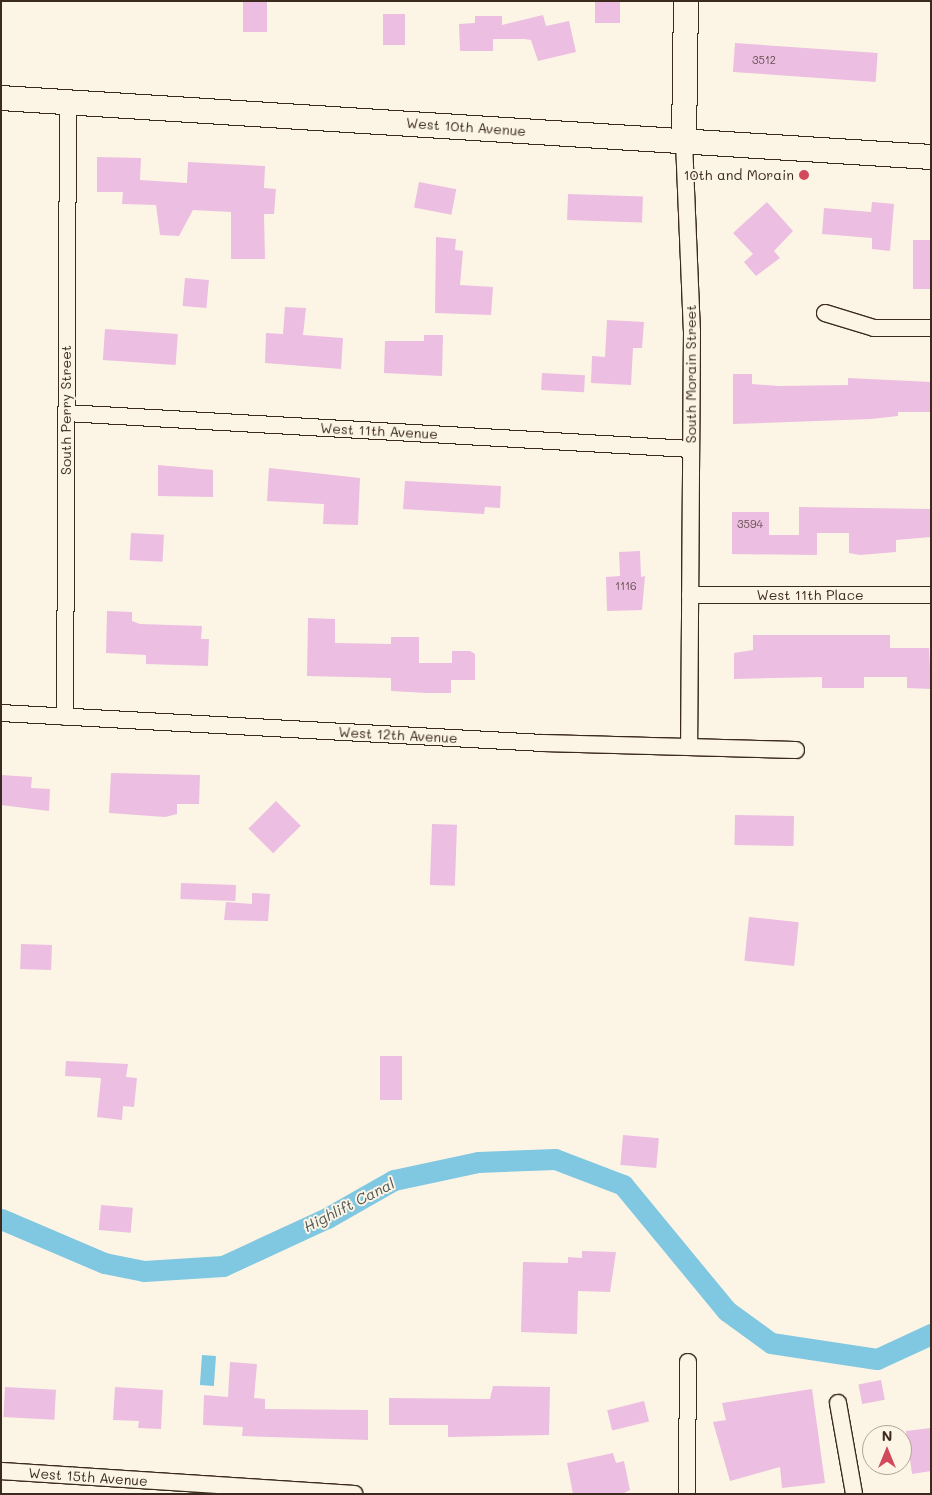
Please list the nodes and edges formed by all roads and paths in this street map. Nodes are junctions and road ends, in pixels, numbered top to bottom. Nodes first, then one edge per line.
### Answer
1 (686, 1) edge
2 (1, 98) edge
3 (68, 102) junction
4 (684, 142) junction
5 (931, 157) edge
6 (825, 313) dead end
7 (931, 328) edge
8 (66, 413) junction
9 (691, 450) junction
10 (690, 595) junction
11 (931, 595) edge
12 (1, 713) edge
13 (65, 717) junction
14 (689, 747) junction
15 (796, 750) dead end
16 (688, 1362) dead end
17 (838, 1403) dead end
18 (1, 1472) edge
19 (146, 1487) edge
20 (354, 1494) edge
21 (687, 1494) edge
22 (854, 1494) edge

1 - 4 main road, South Morain Street
2 - 3 main road, West 10th Avenue
3 - 4 main road, West 10th Avenue
3 - 8 street, South Perry Street
4 - 5 main road, West 10th Avenue
4 - 9 street, South Morain Street
6 - 7 street
8 - 9 street, West 11th Avenue
8 - 13 street, South Perry Street
9 - 10 street, South Morain Street
10 - 11 street, West 11th Place
10 - 14 street, South Morain Street
12 - 13 street, West 12th Avenue
13 - 14 street, West 12th Avenue
14 - 15 street, West 12th Avenue
16 - 21 street
17 - 22 street
18 - 19 street, West 15th Avenue
19 - 20 street, West 15th Avenue

